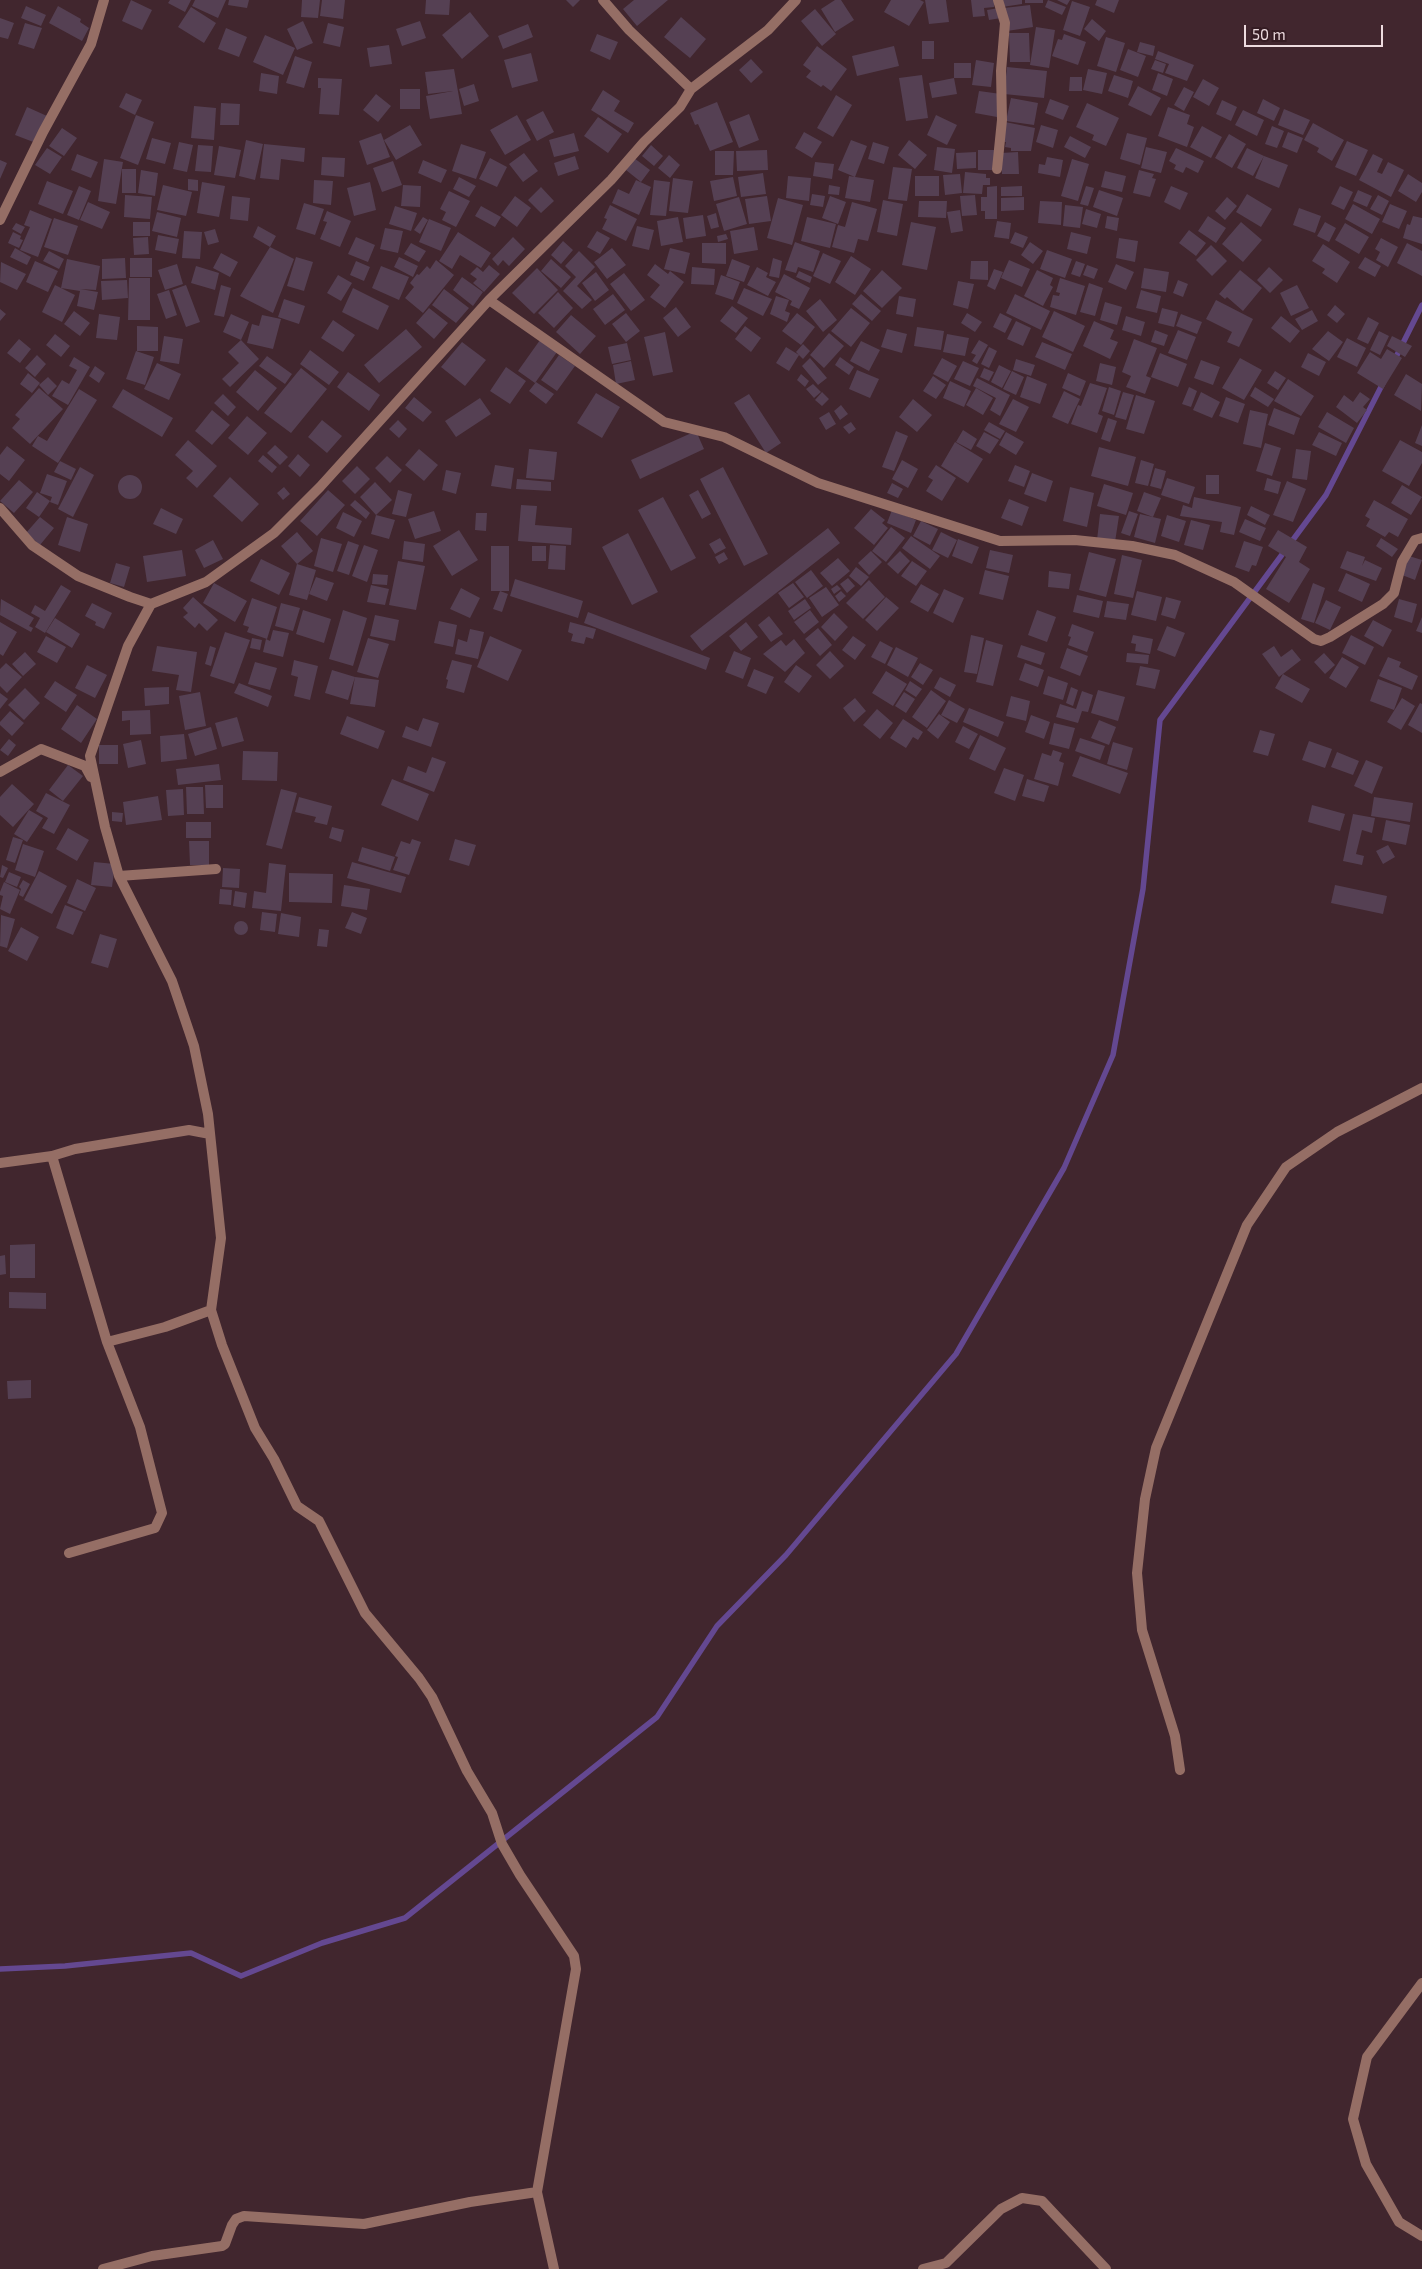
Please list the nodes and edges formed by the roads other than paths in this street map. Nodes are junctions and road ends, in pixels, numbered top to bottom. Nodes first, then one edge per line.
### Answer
1 (104, 0) edge
2 (603, 0) edge
3 (796, 0) edge
4 (998, 0) edge
5 (691, 89) junction
6 (997, 169) dead end
7 (0, 220) edge
8 (489, 300) junction
9 (0, 508) edge
10 (1422, 538) edge
11 (151, 604) junction
12 (0, 772) edge
13 (94, 783) junction
14 (216, 869) dead end
15 (118, 876) junction
16 (1422, 1088) edge
17 (210, 1134) junction
18 (52, 1156) junction
19 (0, 1163) edge
20 (211, 1310) junction
21 (107, 1342) junction
22 (68, 1553) dead end
23 (1180, 1770) dead end
24 (1422, 1983) edge
25 (537, 2192) junction
26 (1422, 2236) edge
27 (103, 2269) edge
28 (554, 2269) edge
29 (923, 2269) edge
30 (1106, 2269) edge

1 - 7 street
2 - 5 street
3 - 5 street
4 - 6 street
5 - 8 street
8 - 10 street
8 - 11 street
9 - 11 street
11 - 13 street
12 - 13 street
13 - 15 street
14 - 15 street
15 - 17 street
16 - 23 street
17 - 18 street
17 - 20 street
18 - 19 street
18 - 21 street
20 - 21 street
20 - 25 street
21 - 22 street
24 - 26 street
25 - 27 street
25 - 28 street
29 - 30 street

